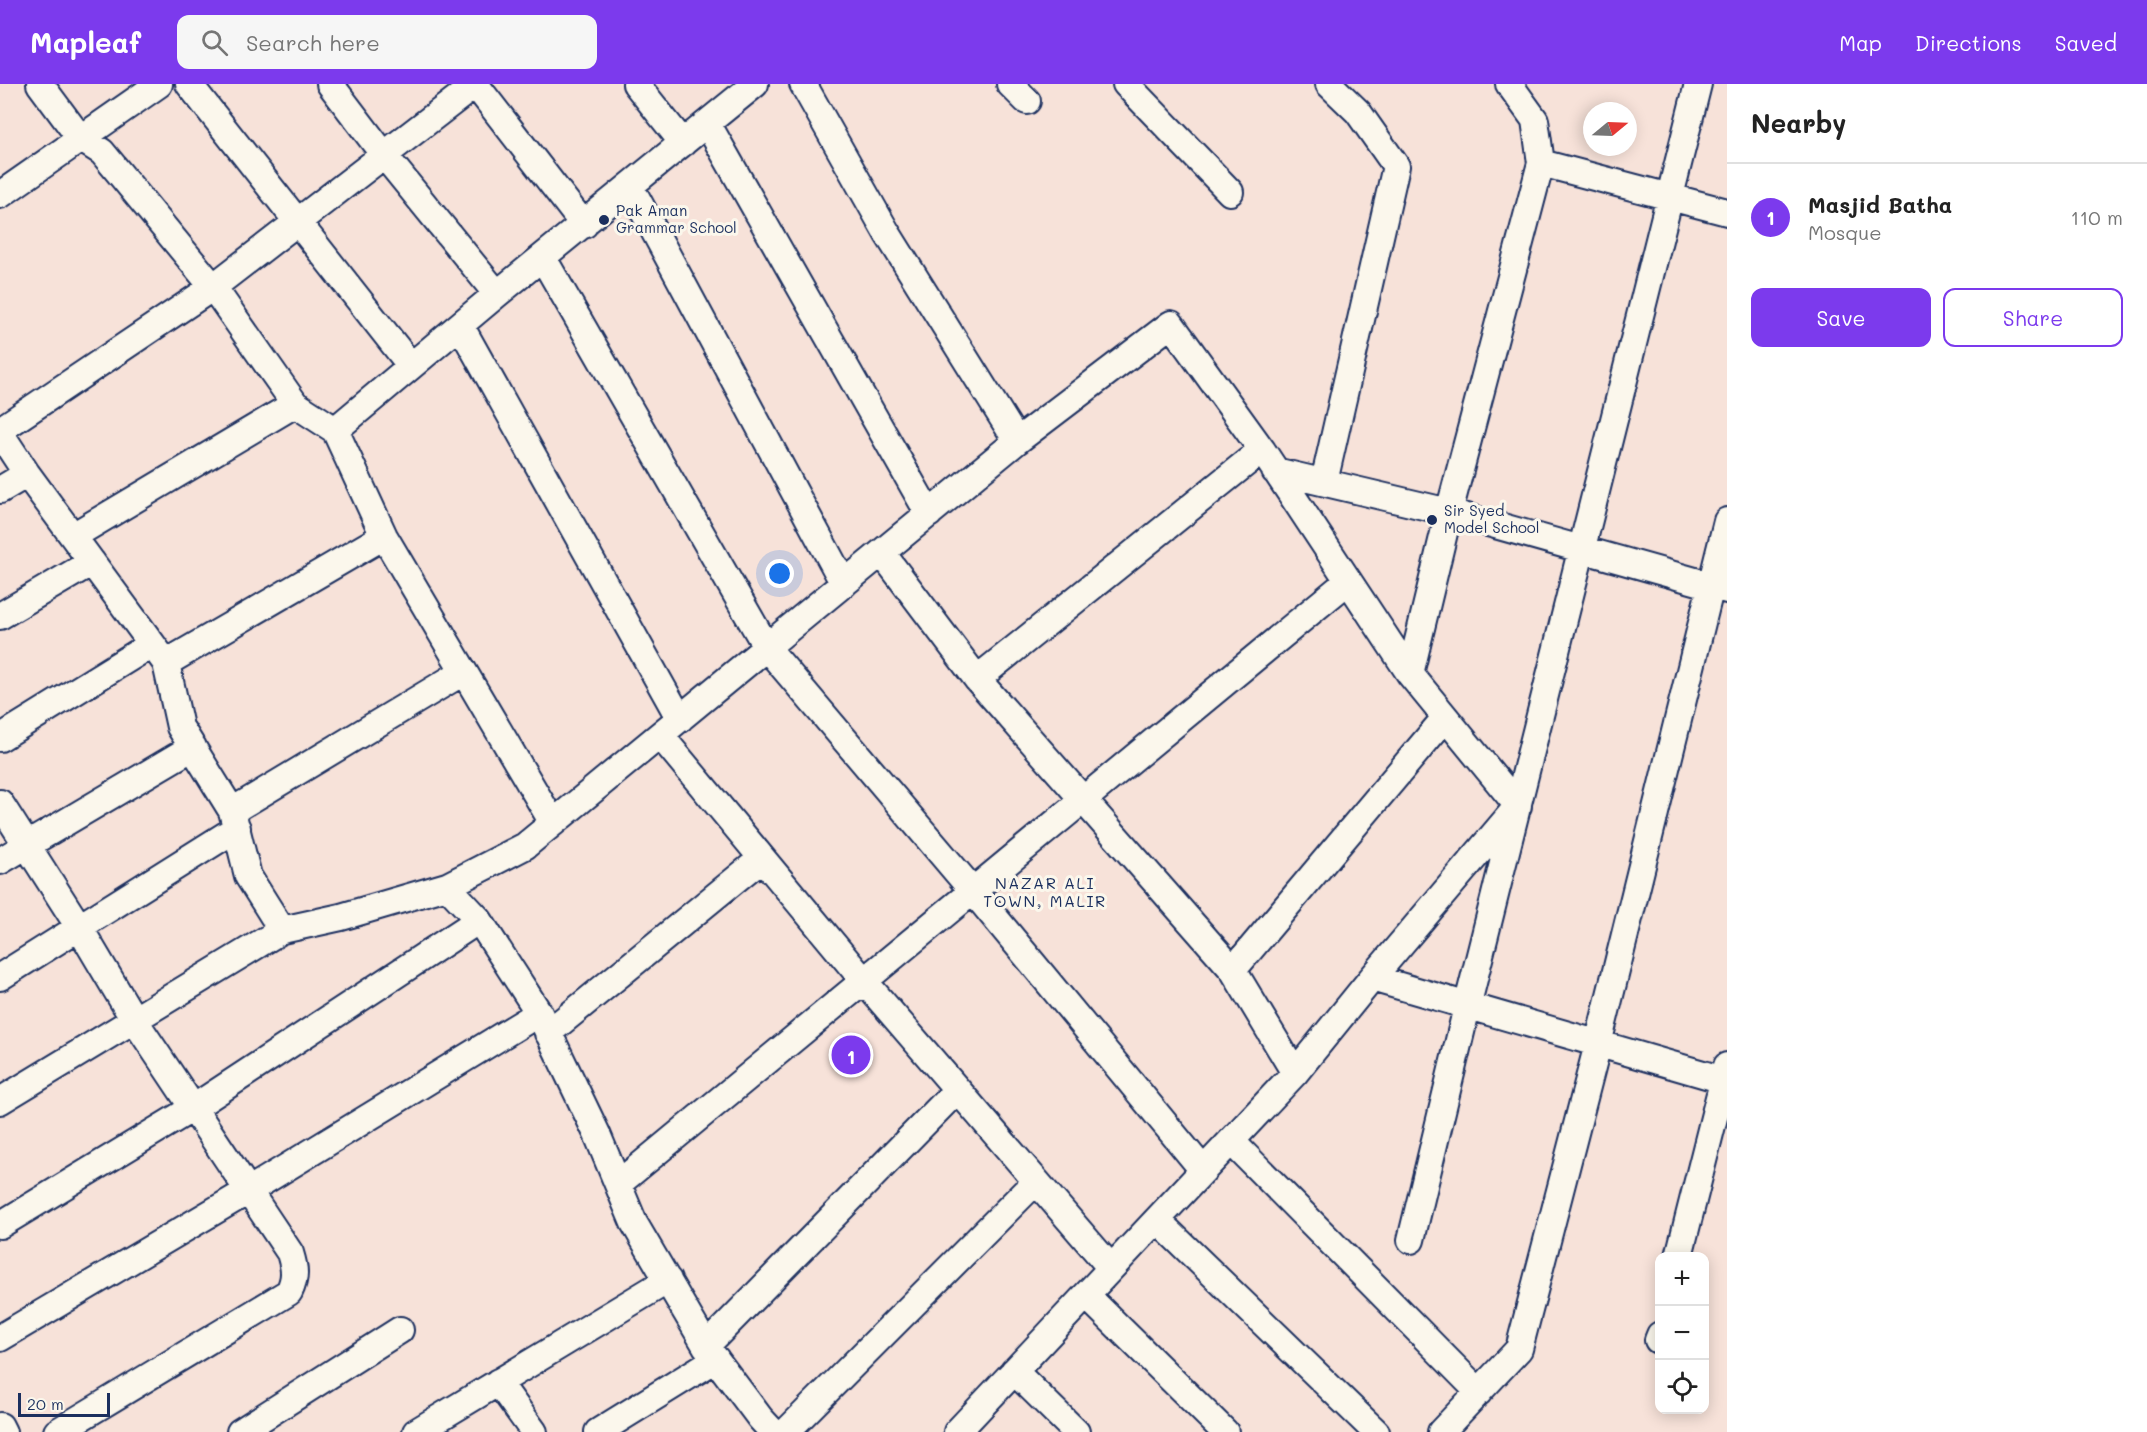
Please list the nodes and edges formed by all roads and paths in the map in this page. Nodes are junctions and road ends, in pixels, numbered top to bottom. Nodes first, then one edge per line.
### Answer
1 (40, 84) edge
2 (159, 84) edge
3 (189, 84) edge
4 (330, 84) edge
5 (475, 84) edge
6 (636, 84) edge
7 (755, 84) edge
8 (805, 84) edge
9 (1126, 84) edge
10 (1329, 84) edge
11 (1509, 84) edge
12 (1698, 84) edge
13 (707, 123) junction
14 (80, 138) junction
15 (683, 144) junction
16 (384, 155) junction
17 (1541, 163) junction
18 (630, 186) junction
19 (1230, 192) dead end
20 (0, 195) edge
21 (1670, 197) junction
22 (1727, 212) edge
23 (296, 222) junction
24 (584, 225) junction
25 (543, 258) junction
26 (213, 287) junction
27 (497, 294) junction
28 (460, 325) junction
29 (411, 366) junction
30 (295, 404) junction
31 (335, 430) junction
32 (0, 432) edge
33 (1017, 441) junction
34 (1269, 460) junction
35 (27, 474) junction
36 (1324, 482) junction
37 (0, 490) edge
38 (1449, 512) junction
39 (929, 514) junction
40 (1727, 521) edge
41 (73, 536) junction
42 (384, 537) junction
43 (1583, 550) junction
44 (882, 553) junction
45 (92, 562) junction
46 (1348, 581) junction
47 (844, 584) junction
48 (1719, 587) edge
49 (0, 616) edge
50 (767, 648) junction
51 (159, 653) junction
52 (464, 672) junction
53 (1410, 674) junction
54 (977, 679) junction
55 (1445, 718) junction
56 (680, 719) junction
57 (660, 735) junction
58 (0, 738) edge
59 (193, 747) junction
60 (1084, 799) junction
61 (0, 802) edge
62 (1518, 806) junction
63 (235, 819) junction
64 (553, 823) junction
65 (28, 845) junction
66 (762, 858) junction
67 (0, 861) edge
68 (447, 886) junction
69 (973, 891) junction
70 (479, 920) junction
71 (79, 927) junction
72 (282, 930) junction
73 (1233, 970) junction
74 (0, 977) edge
75 (1372, 978) junction
76 (864, 981) junction
77 (1467, 1007) junction
78 (133, 1018) junction
79 (543, 1023) junction
80 (1598, 1044) junction
81 (1295, 1073) junction
82 (1726, 1076) edge
83 (957, 1090) junction
84 (0, 1101) edge
85 (193, 1108) junction
86 (1231, 1140) junction
87 (1203, 1170) junction
88 (1036, 1181) junction
89 (618, 1184) junction
90 (248, 1191) junction
91 (1157, 1220) junction
92 (0, 1225) edge
93 (1411, 1240) dead end
94 (1680, 1252) edge
95 (1111, 1268) junction
96 (668, 1280) junction
97 (1086, 1295) junction
98 (400, 1330) dead end
99 (0, 1338) edge
100 (711, 1352) junction
101 (1014, 1371) junction
102 (498, 1382) junction
103 (1479, 1392) junction
104 (0, 1426) edge
105 (3, 1432) edge
106 (57, 1432) edge
107 (240, 1432) edge
108 (416, 1432) edge
109 (534, 1432) edge
110 (598, 1432) edge
111 (773, 1432) edge
112 (786, 1432) edge
113 (957, 1432) edge
114 (1076, 1432) edge
115 (1225, 1432) edge
116 (1376, 1432) edge
117 (1440, 1432) edge

1 - 14 street
2 - 14 street
3 - 23 street
4 - 16 street
5 - 16 street
5 - 24 street
6 - 15 street
7 - 13 street
8 - 33 street
9 - 19 street
10 - 36 street
11 - 17 street
12 - 21 street
13 - 15 street
13 - 39 street
14 - 20 street
14 - 26 street
15 - 18 street
16 - 23 street
16 - 27 street
17 - 21 street
17 - 38 street
18 - 24 street
18 - 47 street
21 - 22 street
21 - 43 street
23 - 26 street
23 - 29 street
24 - 25 street
25 - 27 street
25 - 50 street
26 - 30 street
26 - 32 street
27 - 28 street
28 - 29 street
28 - 56 street
29 - 31 street
30 - 31 street
30 - 41 street
31 - 42 street
32 - 35 street
33 - 34 street
33 - 39 street
34 - 36 street
34 - 46 street
34 - 54 street
35 - 37 street
35 - 41 street
36 - 38 street
38 - 43 street
38 - 53 street
39 - 44 street
40 - 48 street
41 - 45 street
42 - 51 street
42 - 52 street
43 - 48 street
43 - 62 street
44 - 47 street
44 - 54 street
45 - 49 street
45 - 51 street
46 - 53 street
46 - 60 street
47 - 50 street
48 - 80 street
50 - 56 street
50 - 69 street
51 - 58 street
51 - 59 street
52 - 63 street
52 - 64 street
53 - 55 street
54 - 60 street
55 - 62 street
55 - 73 street
56 - 57 street
57 - 64 street
57 - 66 street
59 - 63 street
59 - 65 street
60 - 69 street
60 - 73 street
61 - 65 street
62 - 75 street
62 - 77 street
63 - 71 street
63 - 72 street
64 - 68 street
65 - 67 street
65 - 71 street
66 - 76 street
66 - 79 street
68 - 70 street
68 - 72 street
69 - 76 street
69 - 87 street
70 - 79 street
70 - 85 street
71 - 74 street
71 - 78 street
72 - 78 street
73 - 81 street
75 - 77 street
75 - 81 street
76 - 83 street
76 - 89 street
77 - 80 street
77 - 93 street
78 - 84 street
78 - 85 street
79 - 89 street
79 - 90 street
80 - 82 street
80 - 103 street
81 - 86 street
82 - 94 street
83 - 88 street
83 - 100 street
85 - 90 street
85 - 92 street
86 - 87 street
86 - 103 street
87 - 91 street
88 - 95 street
88 - 112 street
89 - 96 street
90 - 99 street
90 - 106 street
91 - 95 street
91 - 116 street
95 - 97 street
96 - 100 street
96 - 102 street
97 - 101 street
97 - 115 street
98 - 107 street
100 - 110 street
100 - 111 street
101 - 113 street
101 - 114 street
102 - 108 street
102 - 109 street
103 - 117 street
104 - 105 street

